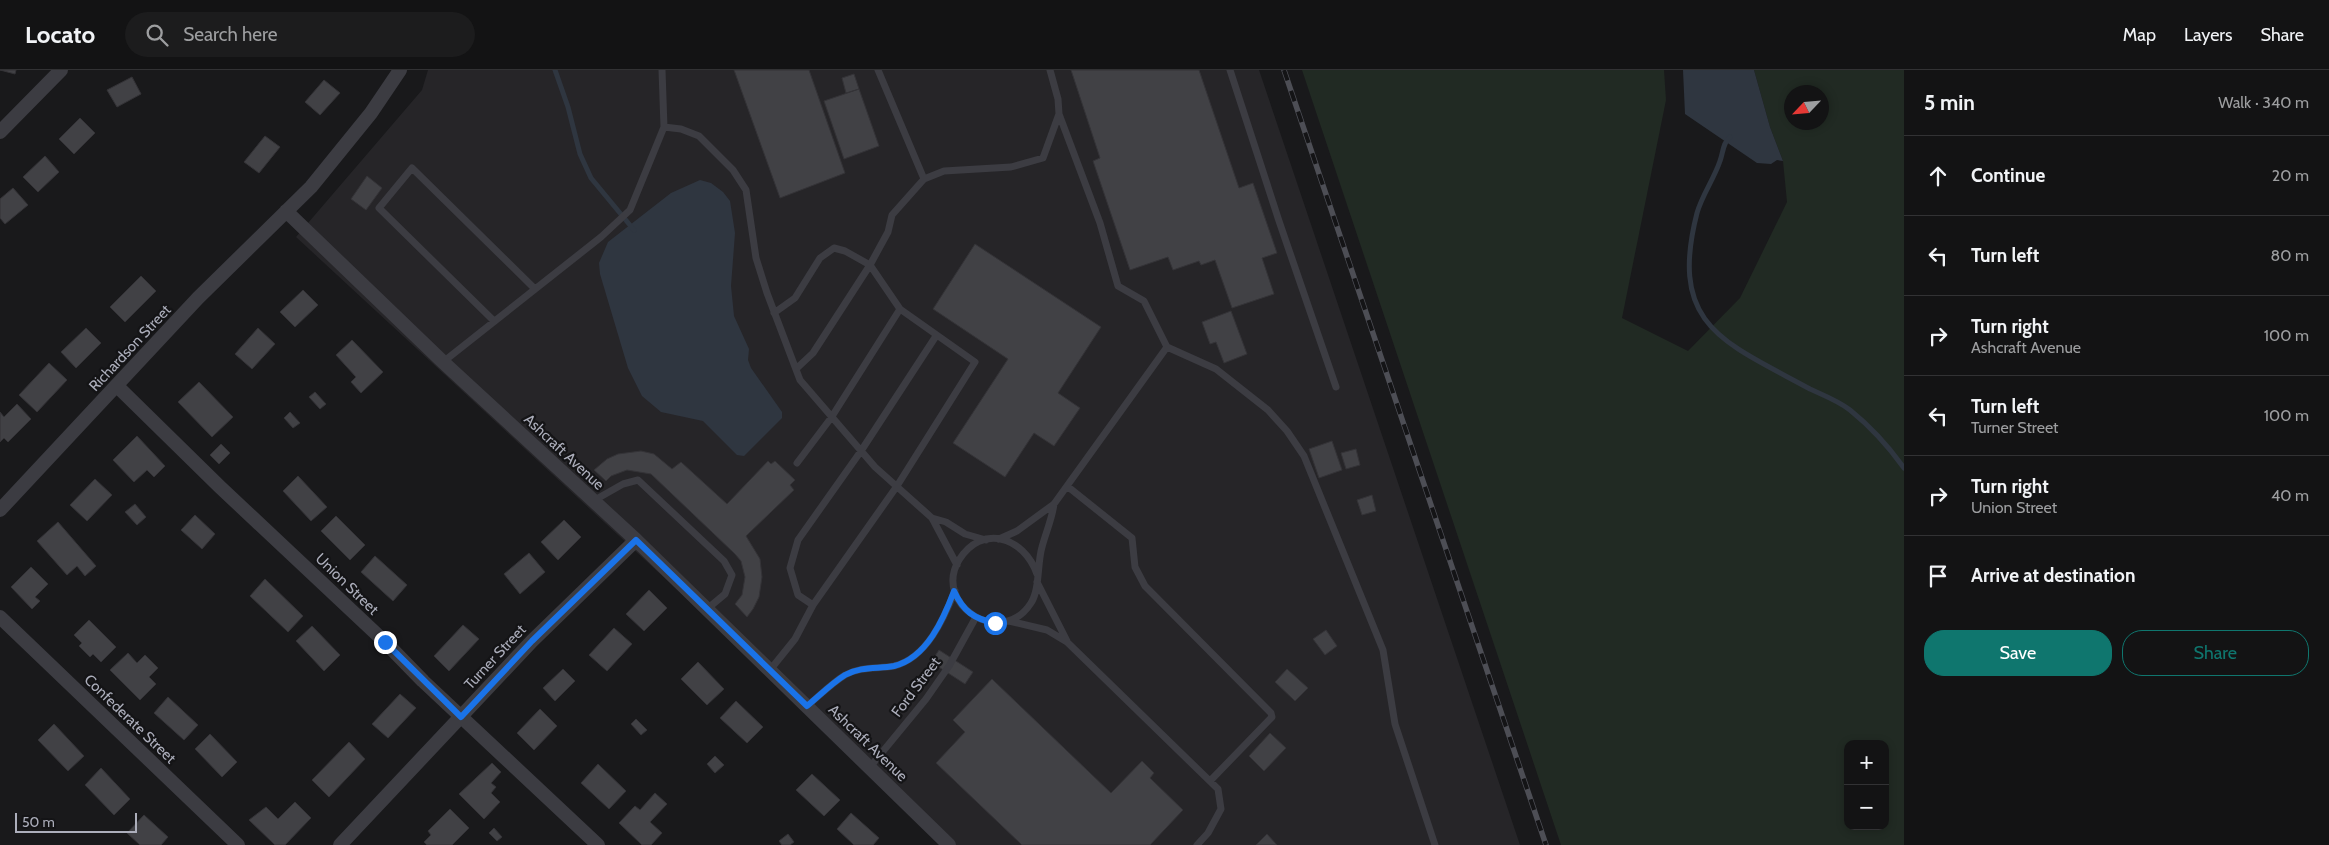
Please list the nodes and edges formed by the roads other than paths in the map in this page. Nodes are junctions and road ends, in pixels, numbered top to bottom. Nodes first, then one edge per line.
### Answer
1 (61, 70) edge
2 (400, 70) edge
3 (662, 70) edge
4 (878, 70) edge
5 (1050, 70) edge
6 (1230, 70) edge
7 (1059, 114) junction
8 (664, 127) junction
9 (0, 132) edge
10 (924, 179) junction
11 (286, 212) junction
12 (870, 265) junction
13 (535, 289) junction
14 (900, 309) junction
15 (774, 313) junction
16 (494, 321) junction
17 (936, 336) junction
18 (1167, 347) junction
19 (443, 362) junction
20 (796, 369) junction
21 (117, 386) junction
22 (1336, 387) dead end
23 (831, 418) junction
24 (861, 451) junction
25 (797, 463) dead end
26 (896, 486) junction
27 (1067, 486) junction
28 (592, 501) junction
29 (1054, 504) junction
30 (0, 510) edge
31 (932, 518) junction
32 (999, 539) junction
33 (636, 540) junction
34 (986, 540) junction
35 (957, 565) junction
36 (1037, 574) junction
37 (1037, 582) junction
38 (954, 591) junction
39 (813, 605) junction
40 (707, 609) junction
41 (0, 617) edge
42 (976, 617) junction
43 (1009, 621) junction
44 (1067, 642) junction
45 (770, 670) junction
46 (807, 706) junction
47 (461, 717) junction
48 (870, 767) junction
49 (1210, 781) junction
50 (238, 845) edge
51 (340, 845) edge
52 (598, 845) edge
53 (949, 845) edge
54 (1197, 845) edge
55 (1435, 845) edge

1 - 9 street
2 - 11 street
3 - 8 lane
4 - 10 lane
5 - 7 lane
6 - 22 lane
7 - 10 lane
7 - 18 lane
8 - 13 lane
8 - 15 lane
10 - 12 lane
11 - 19 street, Ashcraft Avenue
11 - 21 street, Richardson Street
12 - 14 lane
12 - 15 lane
12 - 20 lane
13 - 16 lane
13 - 16 lane
14 - 17 lane
14 - 23 lane
15 - 20 lane
16 - 19 lane
17 - 24 lane
17 - 26 lane
18 - 27 lane
18 - 55 lane
19 - 28 street, Ashcraft Avenue
20 - 23 lane
21 - 30 street, Richardson Street
21 - 47 street, Union Street
23 - 24 lane
23 - 25 lane
24 - 26 lane
24 - 39 lane
26 - 31 lane
26 - 39 lane
27 - 29 lane
27 - 49 lane
28 - 33 street, Ashcraft Avenue
28 - 40 lane
29 - 32 lane
29 - 36 lane
31 - 34 lane
31 - 35 lane
32 - 34 lane
32 - 36 lane
33 - 40 street, Ashcraft Avenue
33 - 47 street, Turner Street
34 - 35 lane
35 - 38 lane
36 - 37 lane
37 - 43 lane
37 - 44 lane
38 - 42 lane
38 - 46 lane
39 - 45 lane
40 - 45 street, Ashcraft Avenue
41 - 50 street, Confederate Street
42 - 43 lane
42 - 48 lane, Ford Street
43 - 44 lane
44 - 49 lane
45 - 46 street, Ashcraft Avenue
46 - 48 street, Ashcraft Avenue
47 - 51 street, Turner Street
47 - 52 street, Union Street
48 - 53 street, Ashcraft Avenue
49 - 54 lane

